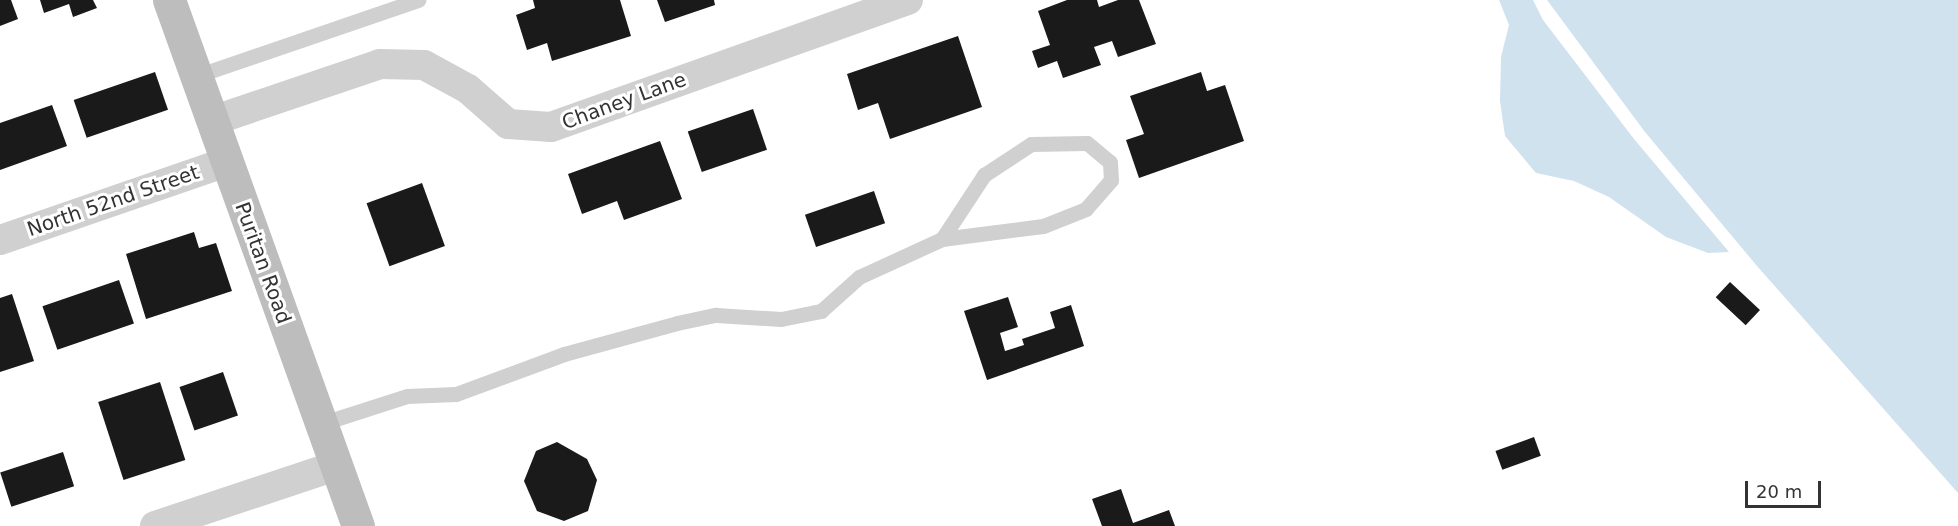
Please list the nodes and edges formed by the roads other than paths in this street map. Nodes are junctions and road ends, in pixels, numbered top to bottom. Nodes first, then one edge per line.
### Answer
1 (169, 0) edge
2 (418, 0) edge
3 (908, 0) edge
4 (196, 76) junction
5 (212, 121) junction
6 (227, 162) junction
7 (0, 240) edge
8 (942, 240) junction
9 (320, 424) junction
10 (335, 466) junction
11 (155, 526) edge
12 (358, 526) edge

1 - 4 street, Puritan Road
2 - 4 lane
3 - 5 street, Chaney Lane
4 - 5 street, Puritan Road
5 - 6 street, Puritan Road
6 - 7 street, North 52nd Street
6 - 9 street, Puritan Road
8 - 8 lane
8 - 9 lane
9 - 10 street, Puritan Road
10 - 11 street
10 - 12 street, Puritan Road

